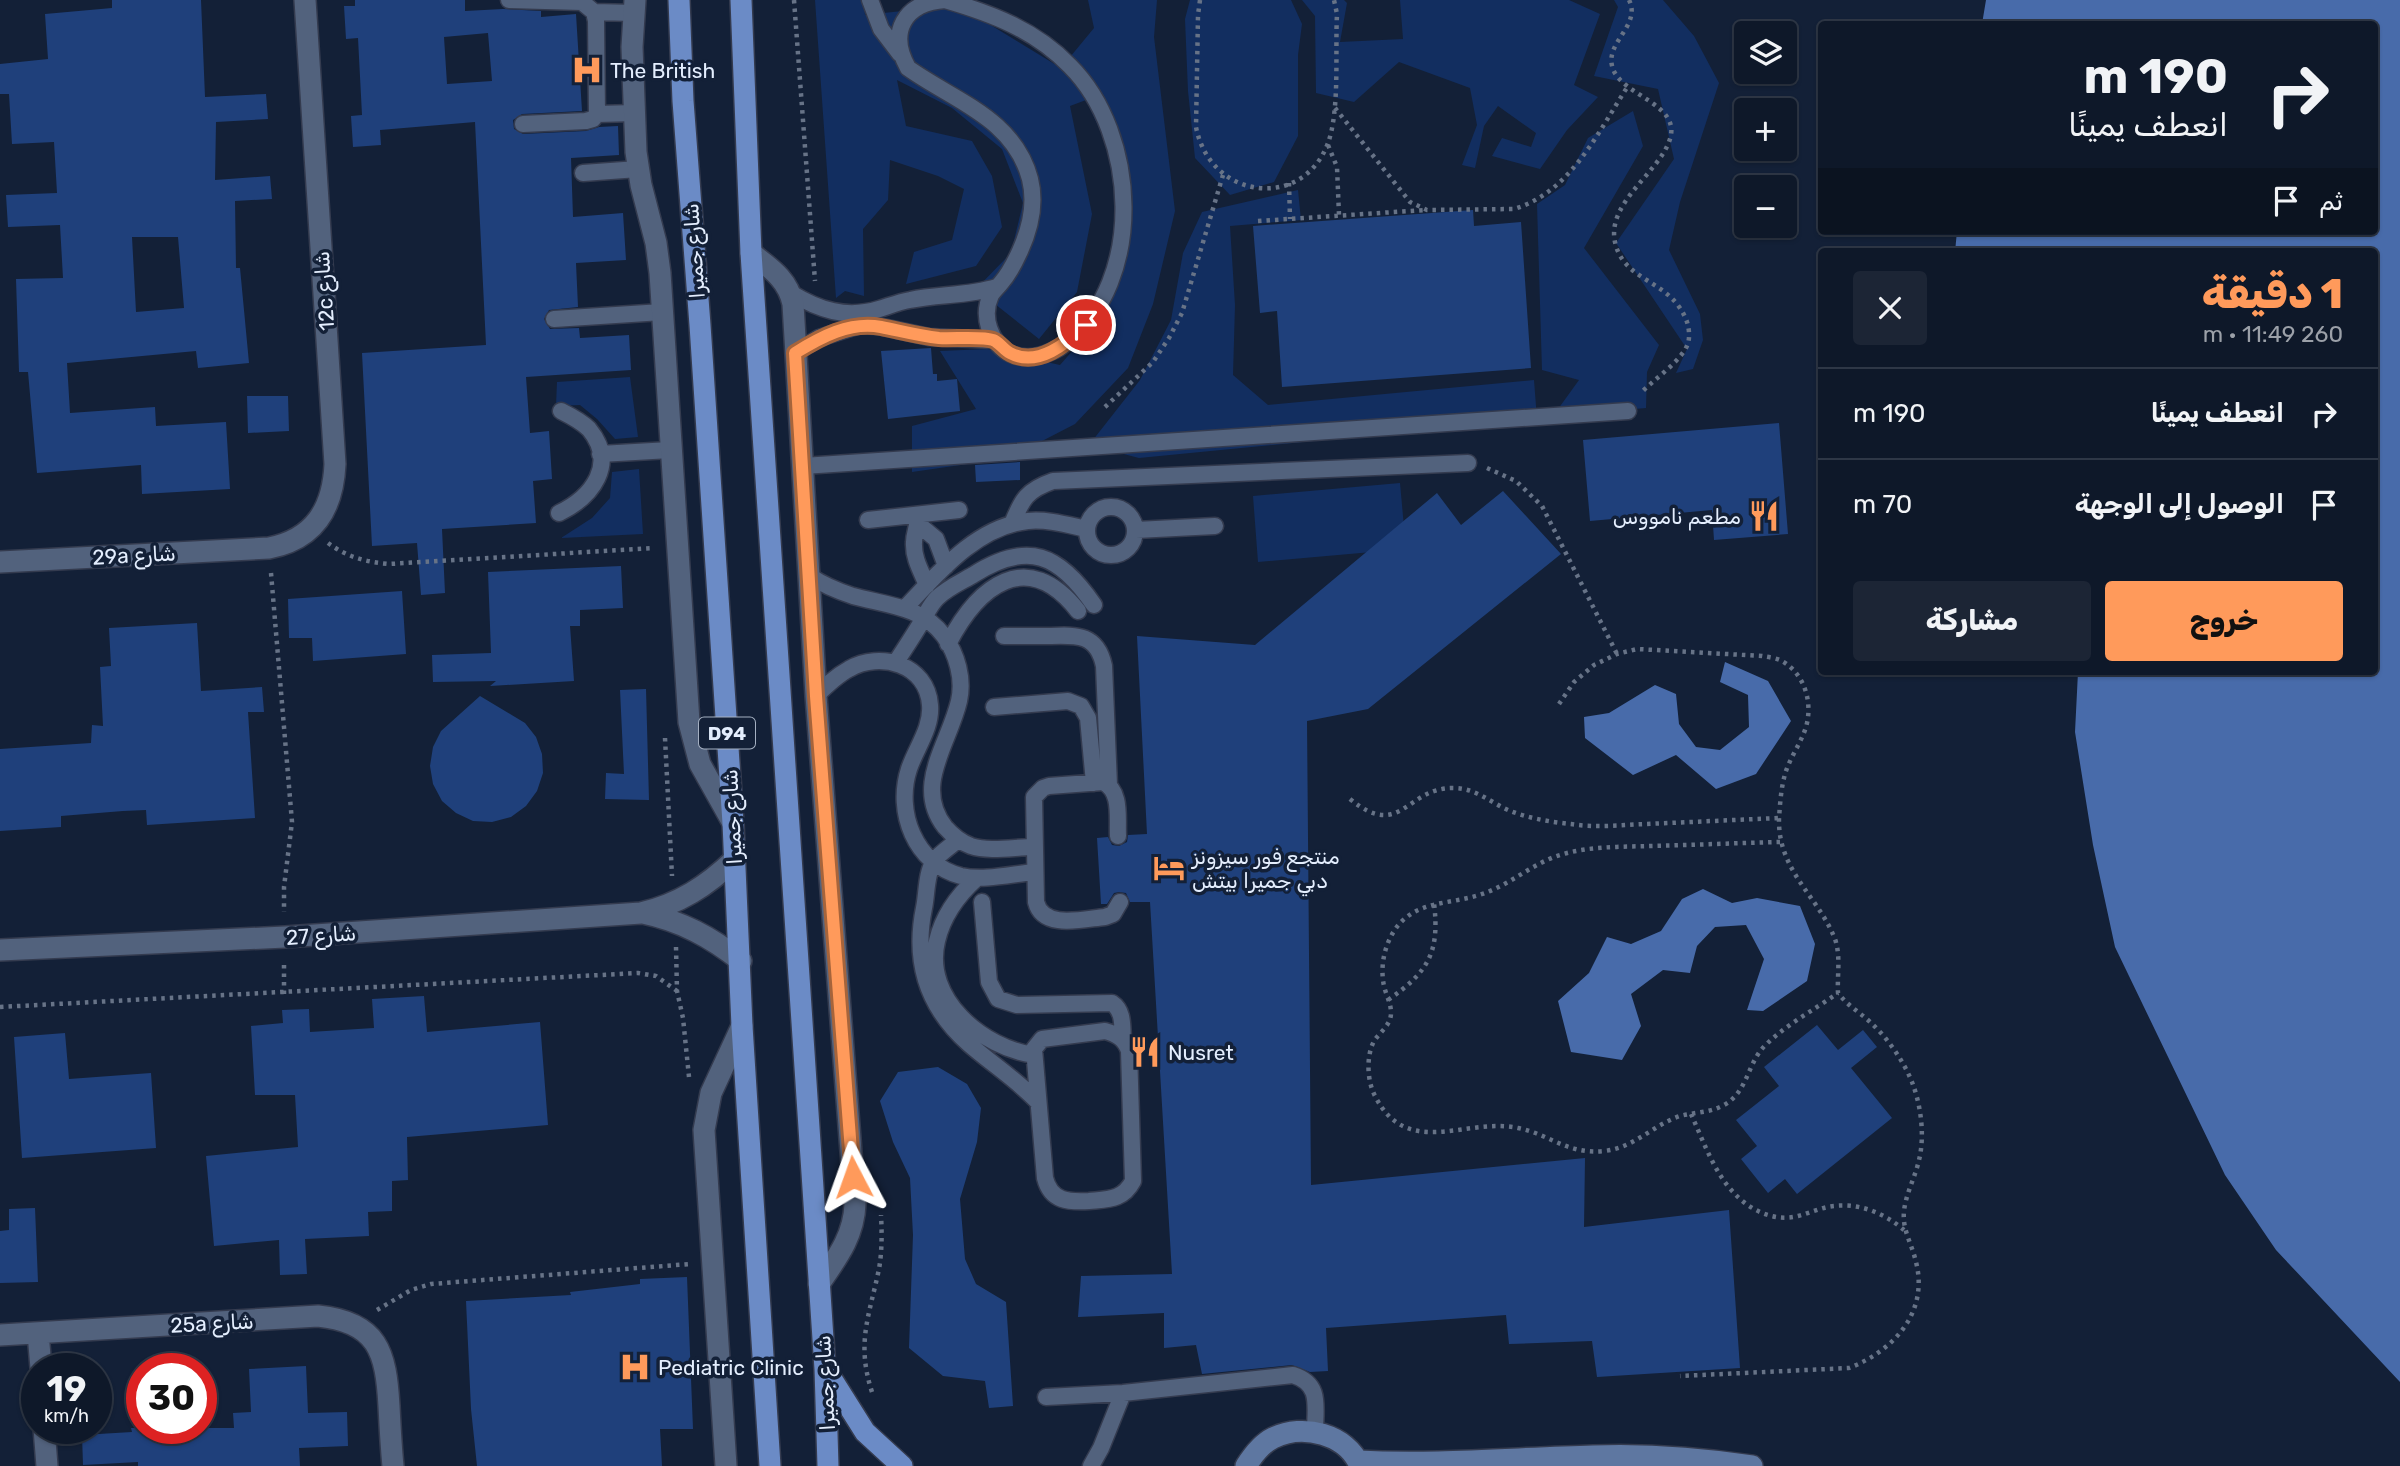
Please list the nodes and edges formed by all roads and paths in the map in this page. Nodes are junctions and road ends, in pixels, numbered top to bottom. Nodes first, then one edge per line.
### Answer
1 (305, 0) edge
2 (679, 0) edge
3 (741, 0) edge
4 (794, 0) edge
5 (870, 0) edge
6 (1200, 0) edge
7 (1334, 0) edge
8 (1629, 0) edge
9 (509, 1) edge
10 (926, 1) edge
11 (634, 7) edge
12 (594, 12) junction
13 (900, 54) junction
14 (1628, 86) junction
15 (1334, 106) junction
16 (635, 113) junction
17 (597, 114) junction
18 (523, 124) dead end
19 (1328, 144) junction
20 (638, 169) junction
21 (583, 173) dead end
22 (1223, 175) junction
23 (1289, 183) junction
24 (1427, 210) junction
25 (1339, 215) junction
26 (1290, 219) junction
27 (1258, 220) dead end
28 (751, 253) junction
29 (996, 288) junction
30 (791, 293) junction
31 (817, 308) junction
32 (662, 312) junction
33 (878, 318) junction
34 (554, 319) dead end
35 (995, 340) junction
36 (795, 353) junction
37 (1105, 407) dead end
38 (561, 411) dead end
39 (1628, 411) joint
40 (670, 450) junction
41 (600, 454) junction
42 (1468, 463) joint
43 (803, 466) junction
44 (958, 510) dead end
45 (559, 513) dead end
46 (868, 520) dead end
47 (918, 520) junction
48 (1013, 524) junction
49 (1215, 526) dead end
50 (1087, 528) junction
51 (310, 529) junction
52 (1136, 530) junction
53 (269, 548) junction
54 (655, 548) dead end
55 (0, 562) edge
56 (946, 566) junction
57 (810, 576) junction
58 (927, 585) junction
59 (1094, 604) dead end
60 (905, 608) junction
61 (1078, 611) dead end
62 (924, 618) junction
63 (1004, 636) dead end
64 (948, 645) junction
65 (1617, 654) junction
66 (896, 662) junction
67 (816, 696) junction
68 (1559, 704) dead end
69 (994, 707) dead end
70 (1101, 784) junction
71 (1350, 799) dead end
72 (1779, 818) junction
73 (733, 823) junction
74 (1118, 836) dead end
75 (958, 839) junction
76 (1780, 842) junction
77 (1034, 847) junction
78 (735, 859) junction
79 (933, 862) junction
80 (1035, 872) junction
81 (977, 878) junction
82 (982, 902) dead end
83 (1120, 902) dead end
84 (1434, 903) junction
85 (641, 913) junction
86 (676, 922) junction
87 (285, 937) junction
88 (0, 950) edge
89 (741, 961) junction
90 (677, 991) junction
91 (1838, 993) junction
92 (284, 994) junction
93 (1388, 1000) junction
94 (0, 1007) edge
95 (742, 1027) junction
96 (1123, 1040) junction
97 (1034, 1055) junction
98 (691, 1086) dead end
99 (1038, 1102) junction
100 (1690, 1114) junction
101 (1905, 1231) junction
102 (714, 1262) junction
103 (819, 1284) junction
104 (358, 1327) junction
105 (38, 1333) junction
106 (0, 1335) edge
107 (40, 1353) edge
108 (825, 1369) junction
109 (1680, 1376) dead end
110 (1123, 1393) junction
111 (1046, 1397) dead end
112 (1315, 1432) junction
113 (45, 1444) edge
114 (1359, 1463) edge
115 (47, 1466) edge
116 (393, 1466) edge
117 (726, 1466) edge
118 (770, 1466) edge
119 (828, 1466) edge
120 (902, 1466) edge
121 (1091, 1466) edge
122 (1246, 1466) edge
123 (1752, 1466) edge

1 - 51 street, 12c شارع
2 - 73 main road, شارع جميرا / D94
3 - 28 main road, شارع جميرا / D94
4 - 31 path
5 - 13 lane
6 - 22 path
7 - 15 path
8 - 14 path
9 - 12 lane
10 - 13 lane
10 - 35 lane
11 - 12 lane
11 - 16 street
12 - 17 lane
13 - 29 lane
14 - 24 path
14 - 39 path
15 - 19 path
15 - 24 path
16 - 17 lane
16 - 20 street
17 - 18 lane
19 - 23 path
19 - 25 path
20 - 21 lane
20 - 32 street
22 - 23 path
22 - 37 path
23 - 26 path
24 - 25 path
25 - 26 path
26 - 27 path
28 - 30 street
28 - 103 main road, شارع جميرا / D94
29 - 33 lane
29 - 35 lane
30 - 31 lane
30 - 36 street
31 - 33 lane
32 - 34 lane
32 - 40 street
33 - 35 lane
33 - 36 lane
36 - 43 street
38 - 41 lane
39 - 43 lane
40 - 41 lane
40 - 73 street
41 - 45 lane
42 - 48 lane
42 - 65 path
43 - 57 street
44 - 47 lane
46 - 47 lane
47 - 56 lane
47 - 58 lane
48 - 50 lane
48 - 56 lane
49 - 52 lane
50 - 52 lane
50 - 52 lane
51 - 53 street, 12c شارع
51 - 54 path
53 - 55 street, 29a شارع
53 - 87 path
56 - 58 lane
57 - 60 lane
57 - 67 street
58 - 60 lane
59 - 62 lane
60 - 62 lane
61 - 64 lane
62 - 64 lane
62 - 66 lane
63 - 70 lane
64 - 75 lane
65 - 68 path
65 - 72 path
66 - 67 lane
66 - 79 lane
67 - 103 street
69 - 70 lane
70 - 74 lane
70 - 77 lane
71 - 72 path
72 - 76 path
73 - 78 main road, شارع جميرا / D94
75 - 77 lane
75 - 79 lane
76 - 84 path
76 - 91 path
77 - 80 lane
78 - 85 street, شارع 27
78 - 89 main road, شارع جميرا / D94
79 - 81 lane
79 - 99 lane
80 - 81 lane
80 - 83 lane
81 - 97 lane
82 - 96 lane
84 - 93 path
84 - 93 path
85 - 86 street, شارع 27
85 - 87 street, شارع 27
86 - 89 street, شارع 27
86 - 90 path
87 - 88 street, شارع 27
87 - 92 path
89 - 95 main road, شارع جميرا / D94
90 - 92 path
90 - 98 path
91 - 100 path
91 - 101 path
92 - 94 path
93 - 100 path
95 - 102 street
95 - 118 main road, شارع جميرا / D94
96 - 97 lane
96 - 99 lane
97 - 99 lane
100 - 101 path
101 - 109 path
102 - 104 path
102 - 117 street
103 - 108 main road, شارع جميرا / D94
104 - 105 street, 25a شارع
104 - 116 street
105 - 106 street, 25a شارع
105 - 107 street
108 - 119 main road, شارع جميرا / D94
108 - 120 main road
110 - 111 lane
110 - 112 lane
110 - 121 lane
112 - 114 street
112 - 122 street
113 - 115 street
114 - 123 street

